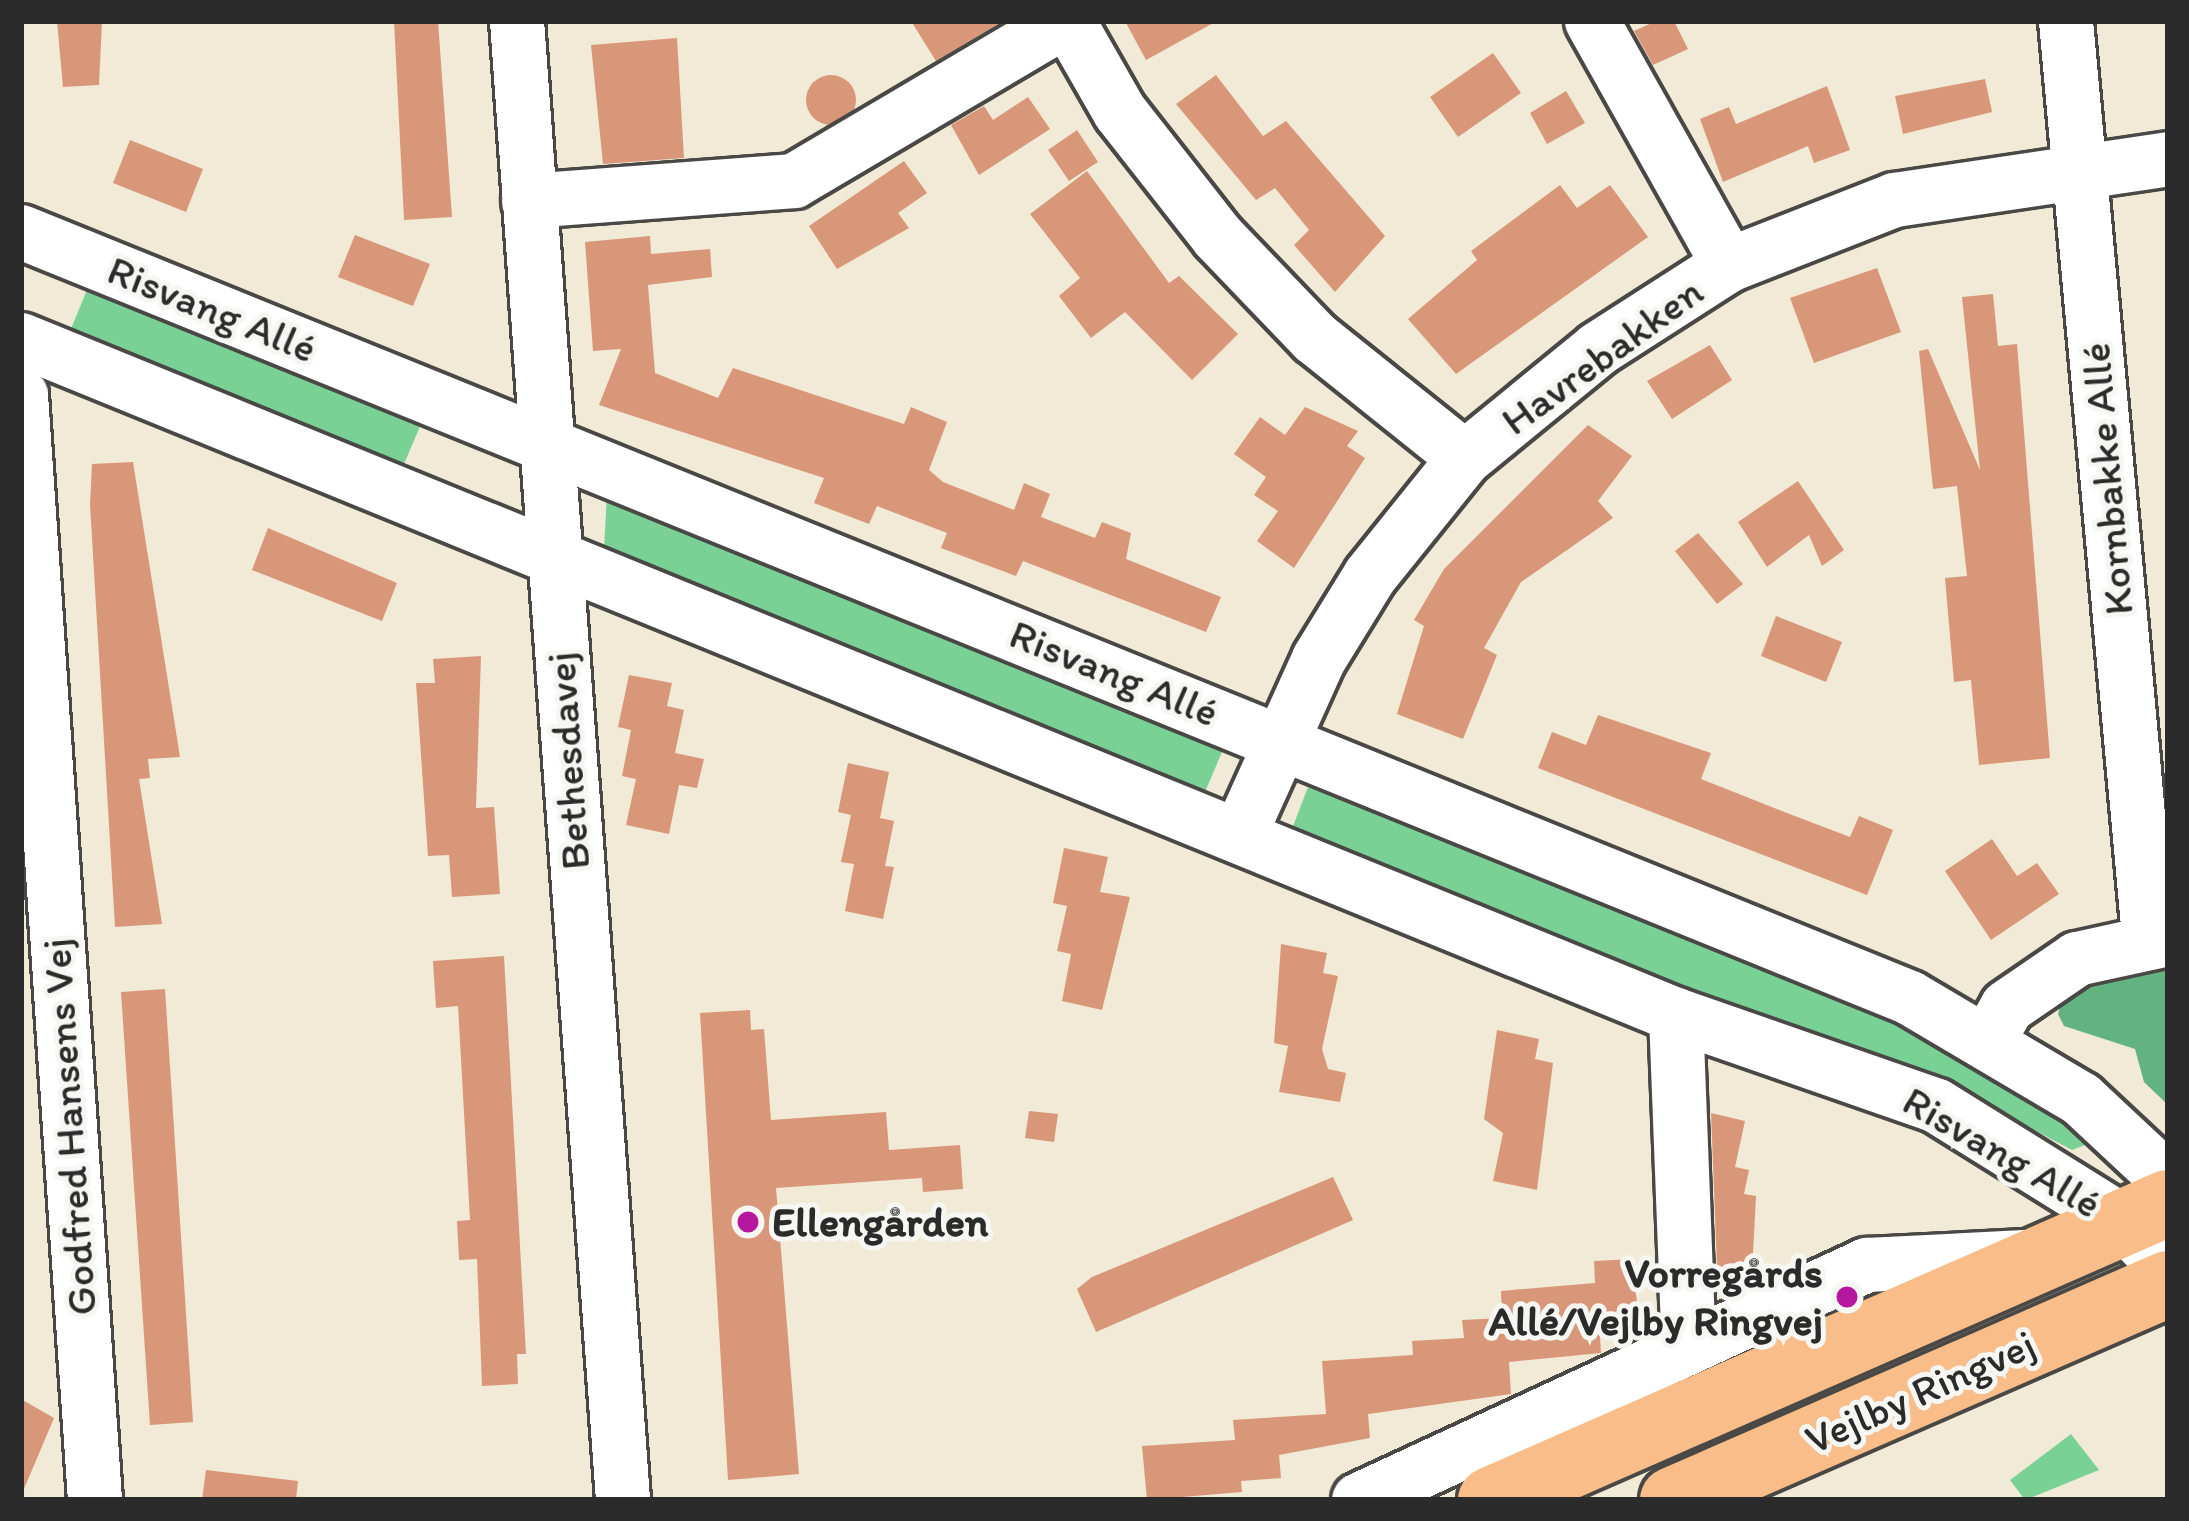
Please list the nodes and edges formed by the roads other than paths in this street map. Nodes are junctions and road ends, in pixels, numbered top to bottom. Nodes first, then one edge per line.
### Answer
1 (517, 21) edge
2 (1067, 21) edge
3 (1592, 21) edge
4 (2066, 21) edge
5 (2168, 159) edge
6 (2079, 164) junction
7 (529, 201) junction
8 (21, 232) edge
9 (1730, 265) junction
10 (21, 340) edge
11 (21, 394) edge
12 (542, 444) junction
13 (1465, 458) junction
14 (553, 558) junction
15 (1281, 741) junction
16 (1240, 834) junction
17 (2159, 938) edge
18 (1676, 1015) junction
19 (1990, 1037) junction
20 (2153, 1202) edge
21 (2045, 1256) junction
22 (2168, 1270) edge
23 (2168, 1284) edge
24 (1689, 1347) junction
25 (95, 1500) edge
26 (623, 1500) edge
27 (1359, 1500) edge
28 (1490, 1500) edge
29 (1673, 1500) edge

1 - 7 street, Bethesdavej
2 - 7 street
2 - 13 street
3 - 9 street
4 - 6 street, Kornbakke Allé
5 - 6 street, Havrebakken
6 - 9 street, Havrebakken
6 - 17 street, Kornbakke Allé
7 - 12 street, Bethesdavej
8 - 12 street, Risvang Allé
9 - 13 street, Havrebakken
10 - 14 street, Risvang Allé
11 - 25 street, Godfred Hansens Vej
12 - 14 street, Bethesdavej
12 - 15 street, Risvang Allé
13 - 15 street, Havrebakken
14 - 16 street, Risvang Allé
14 - 26 street, Bethesdavej
15 - 16 street, Havrebakken
15 - 19 street, Risvang Allé
16 - 18 street, Risvang Allé
17 - 19 street
18 - 20 street, Risvang Allé
18 - 24 street
19 - 20 street, Risvang Allé
20 - 21 main road, Vejlby Ringvej
20 - 22 street
21 - 24 street, Vejlby Ringvej
21 - 28 main road, Vejlby Ringvej
23 - 29 main road, Vejlby Ringvej
24 - 27 street, Vejlby Ringvej

